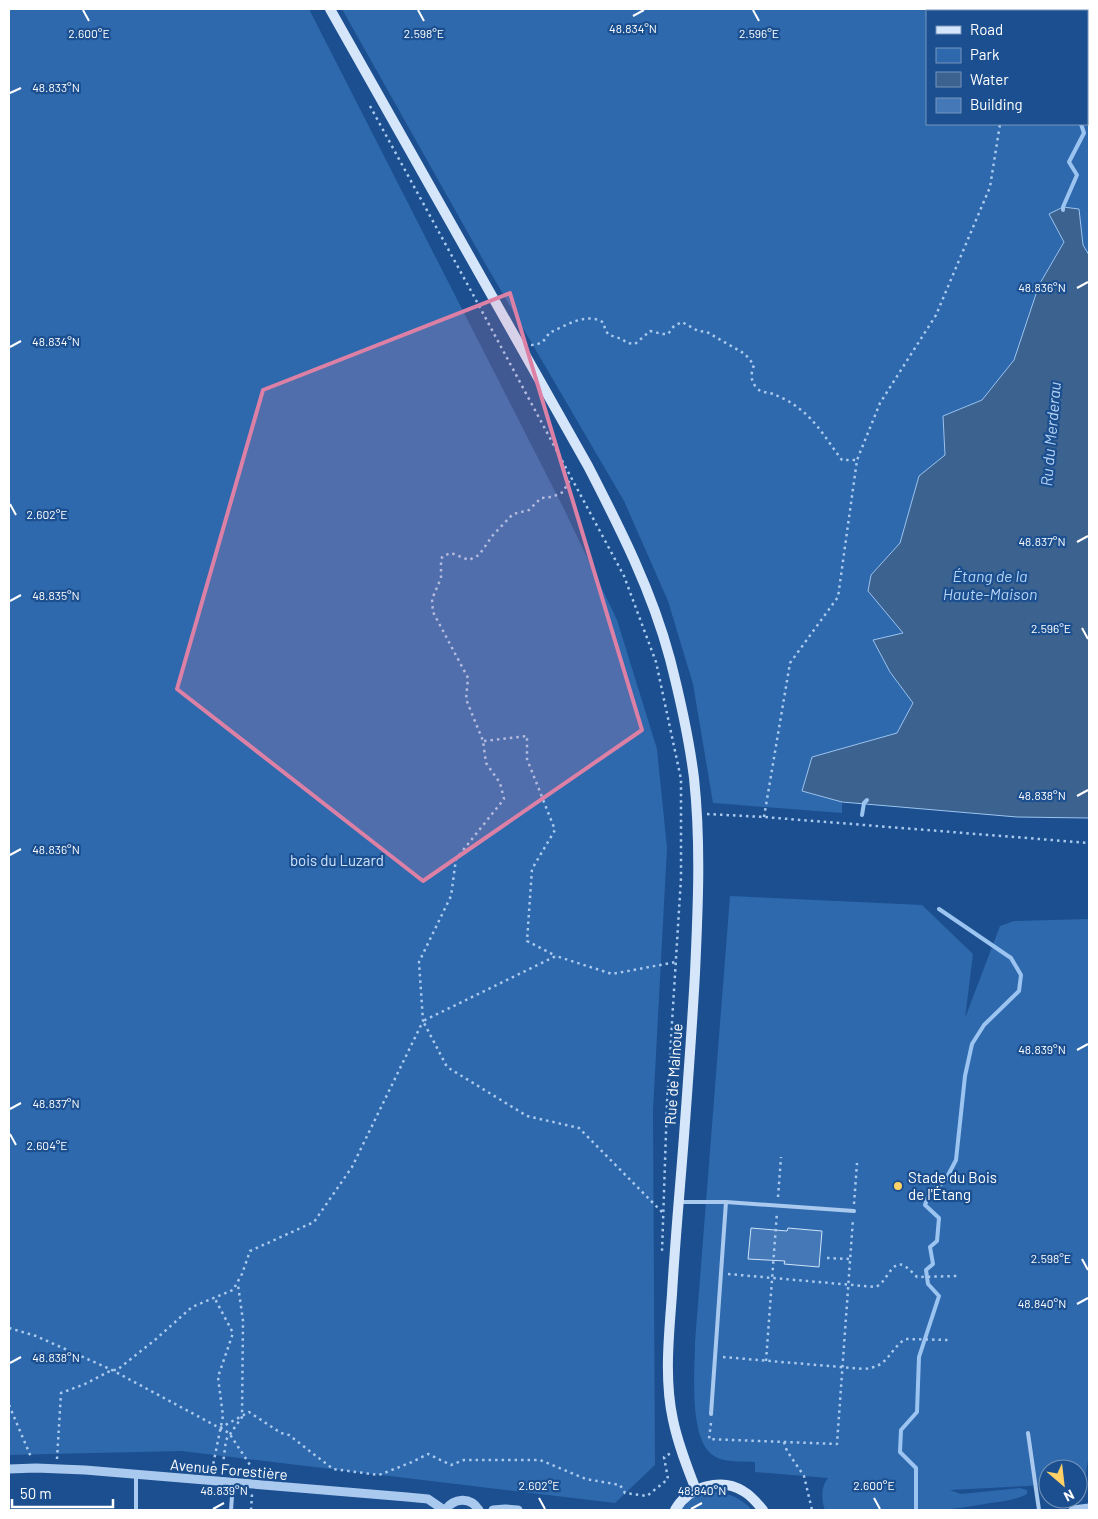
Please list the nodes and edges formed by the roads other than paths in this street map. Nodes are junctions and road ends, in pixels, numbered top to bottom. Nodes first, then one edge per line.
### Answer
1 (330, 9) edge
2 (678, 1202) junction
3 (726, 1202) junction
4 (854, 1211) road end
5 (711, 1414) road end
6 (1028, 1433) dead end
7 (9, 1469) edge
8 (136, 1475) junction
9 (233, 1483) junction
10 (696, 1490) junction
11 (1089, 1508) edge
12 (136, 1510) edge
13 (231, 1510) edge
14 (445, 1510) edge
15 (479, 1510) edge
16 (494, 1510) edge
17 (518, 1510) edge
18 (675, 1510) edge
19 (763, 1510) edge
20 (1039, 1510) edge
21 (1073, 1510) edge

1 - 2 main road, Rue de Malnoue
2 - 3 lane
2 - 10 main road, Rue de Malnoue
3 - 4 lane
3 - 5 lane
6 - 20 lane
7 - 8 street, Avenue Forestière
8 - 9 street, Avenue Forestière
8 - 12 lane
9 - 13 lane
9 - 14 street, Avenue Forestière
10 - 18 main road
10 - 19 main road
11 - 21 street
14 - 15 street
16 - 17 street

